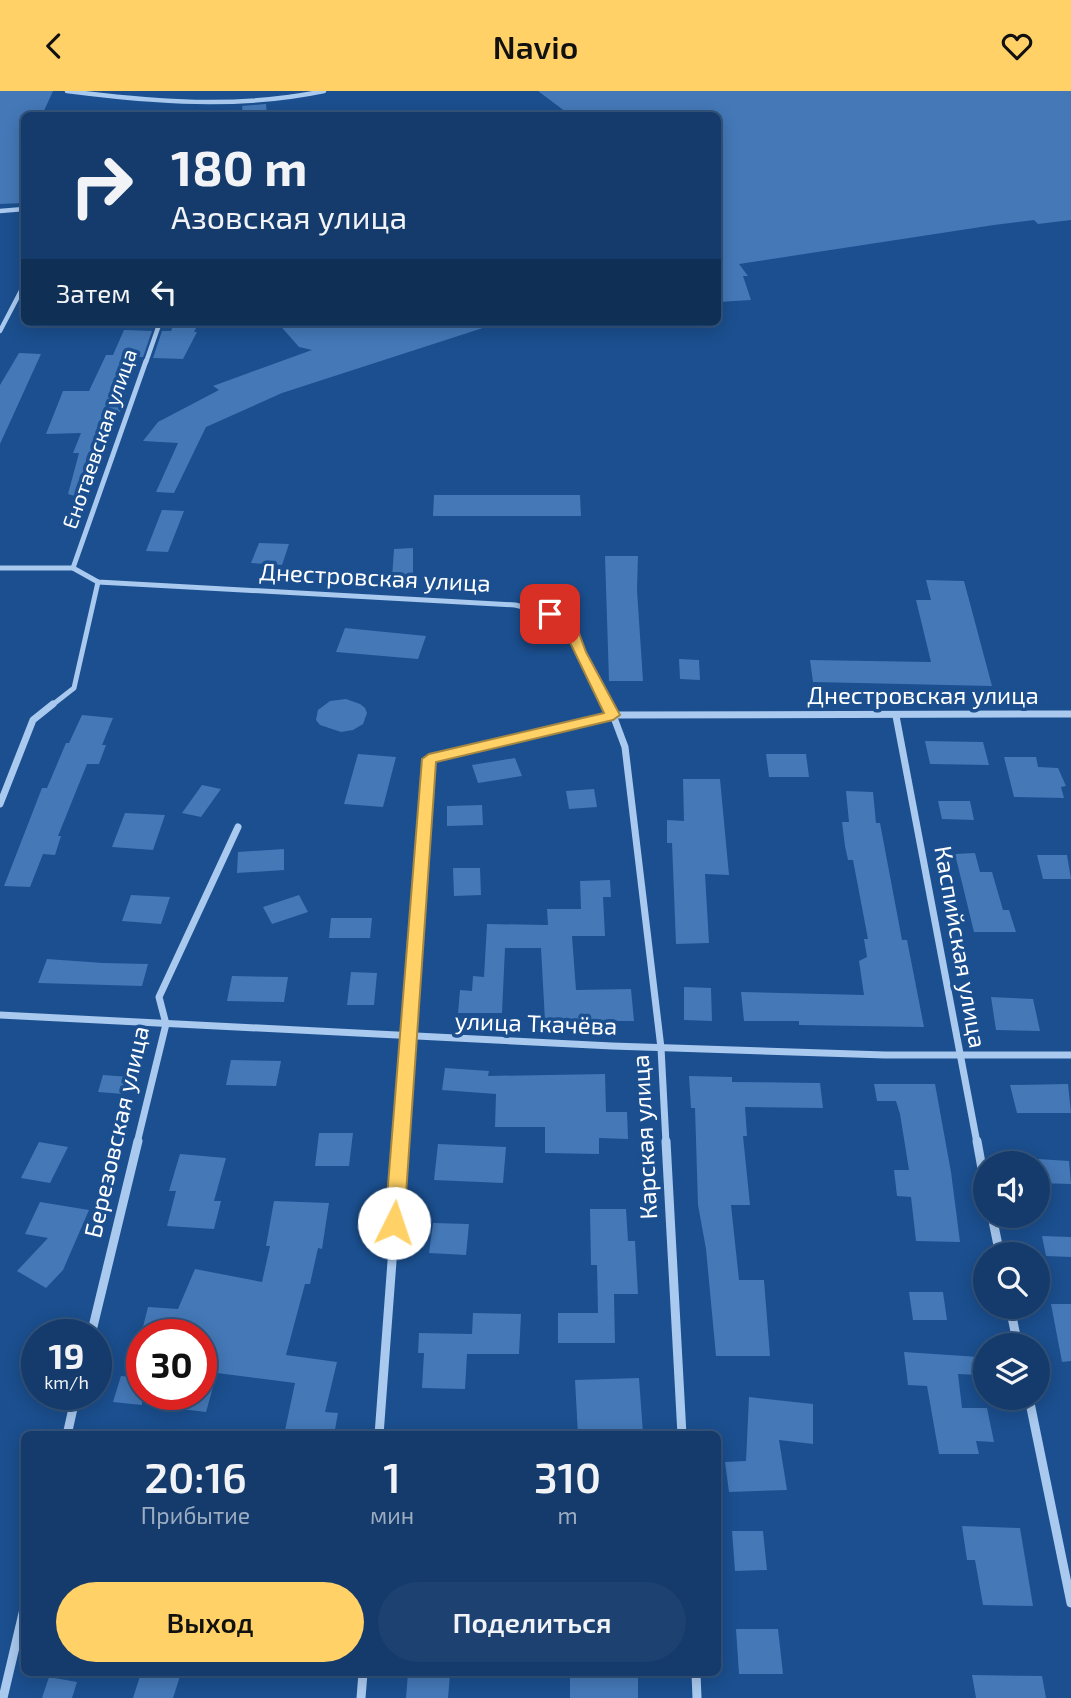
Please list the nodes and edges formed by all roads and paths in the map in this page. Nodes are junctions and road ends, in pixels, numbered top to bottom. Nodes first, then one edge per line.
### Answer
1 (67, 91) edge
2 (324, 91) edge
3 (21, 209) edge
4 (0, 211) edge
5 (21, 291) edge
6 (159, 326) edge
7 (0, 331) edge
8 (0, 568) edge
9 (73, 568) junction
10 (98, 582) junction
11 (1071, 714) edge
12 (613, 715) junction
13 (896, 716) junction
14 (0, 804) edge
15 (238, 827) dead end
16 (0, 1015) edge
17 (166, 1024) junction
18 (407, 1038) junction
19 (661, 1048) junction
20 (1071, 1055) edge
21 (959, 1058) junction
22 (978, 1151) edge
23 (95, 1319) edge
24 (73, 1410) edge
25 (1031, 1410) edge
26 (68, 1431) edge
27 (379, 1431) edge
28 (682, 1431) edge
29 (1071, 1603) edge
30 (21, 1622) edge
31 (363, 1676) edge
32 (696, 1676) edge
33 (3, 1698) edge
34 (361, 1698) edge
35 (697, 1698) edge

1 - 2 street
3 - 4 street
5 - 7 street
6 - 9 street, Енотаевская улица
8 - 9 street, Днестровская улица
9 - 10 street, Днестровская улица
10 - 12 street, Днестровская улица
10 - 14 street
11 - 13 street, Днестровская улица
12 - 13 street, Днестровская улица
12 - 18 street
12 - 19 street, Карская улица
13 - 21 street, Каспийская улица
15 - 17 street, Березовская улица
16 - 17 street, улица Ткачёва
17 - 18 street, улица Ткачёва
17 - 23 street, Березовская улица
18 - 19 street, улица Ткачёва
18 - 27 street
19 - 21 street, улица Ткачёва
19 - 28 street, Карская улица
20 - 21 street, улица Ткачёва
21 - 22 street, Каспийская улица
24 - 26 street
25 - 29 street
30 - 33 street
31 - 34 street
32 - 35 street

